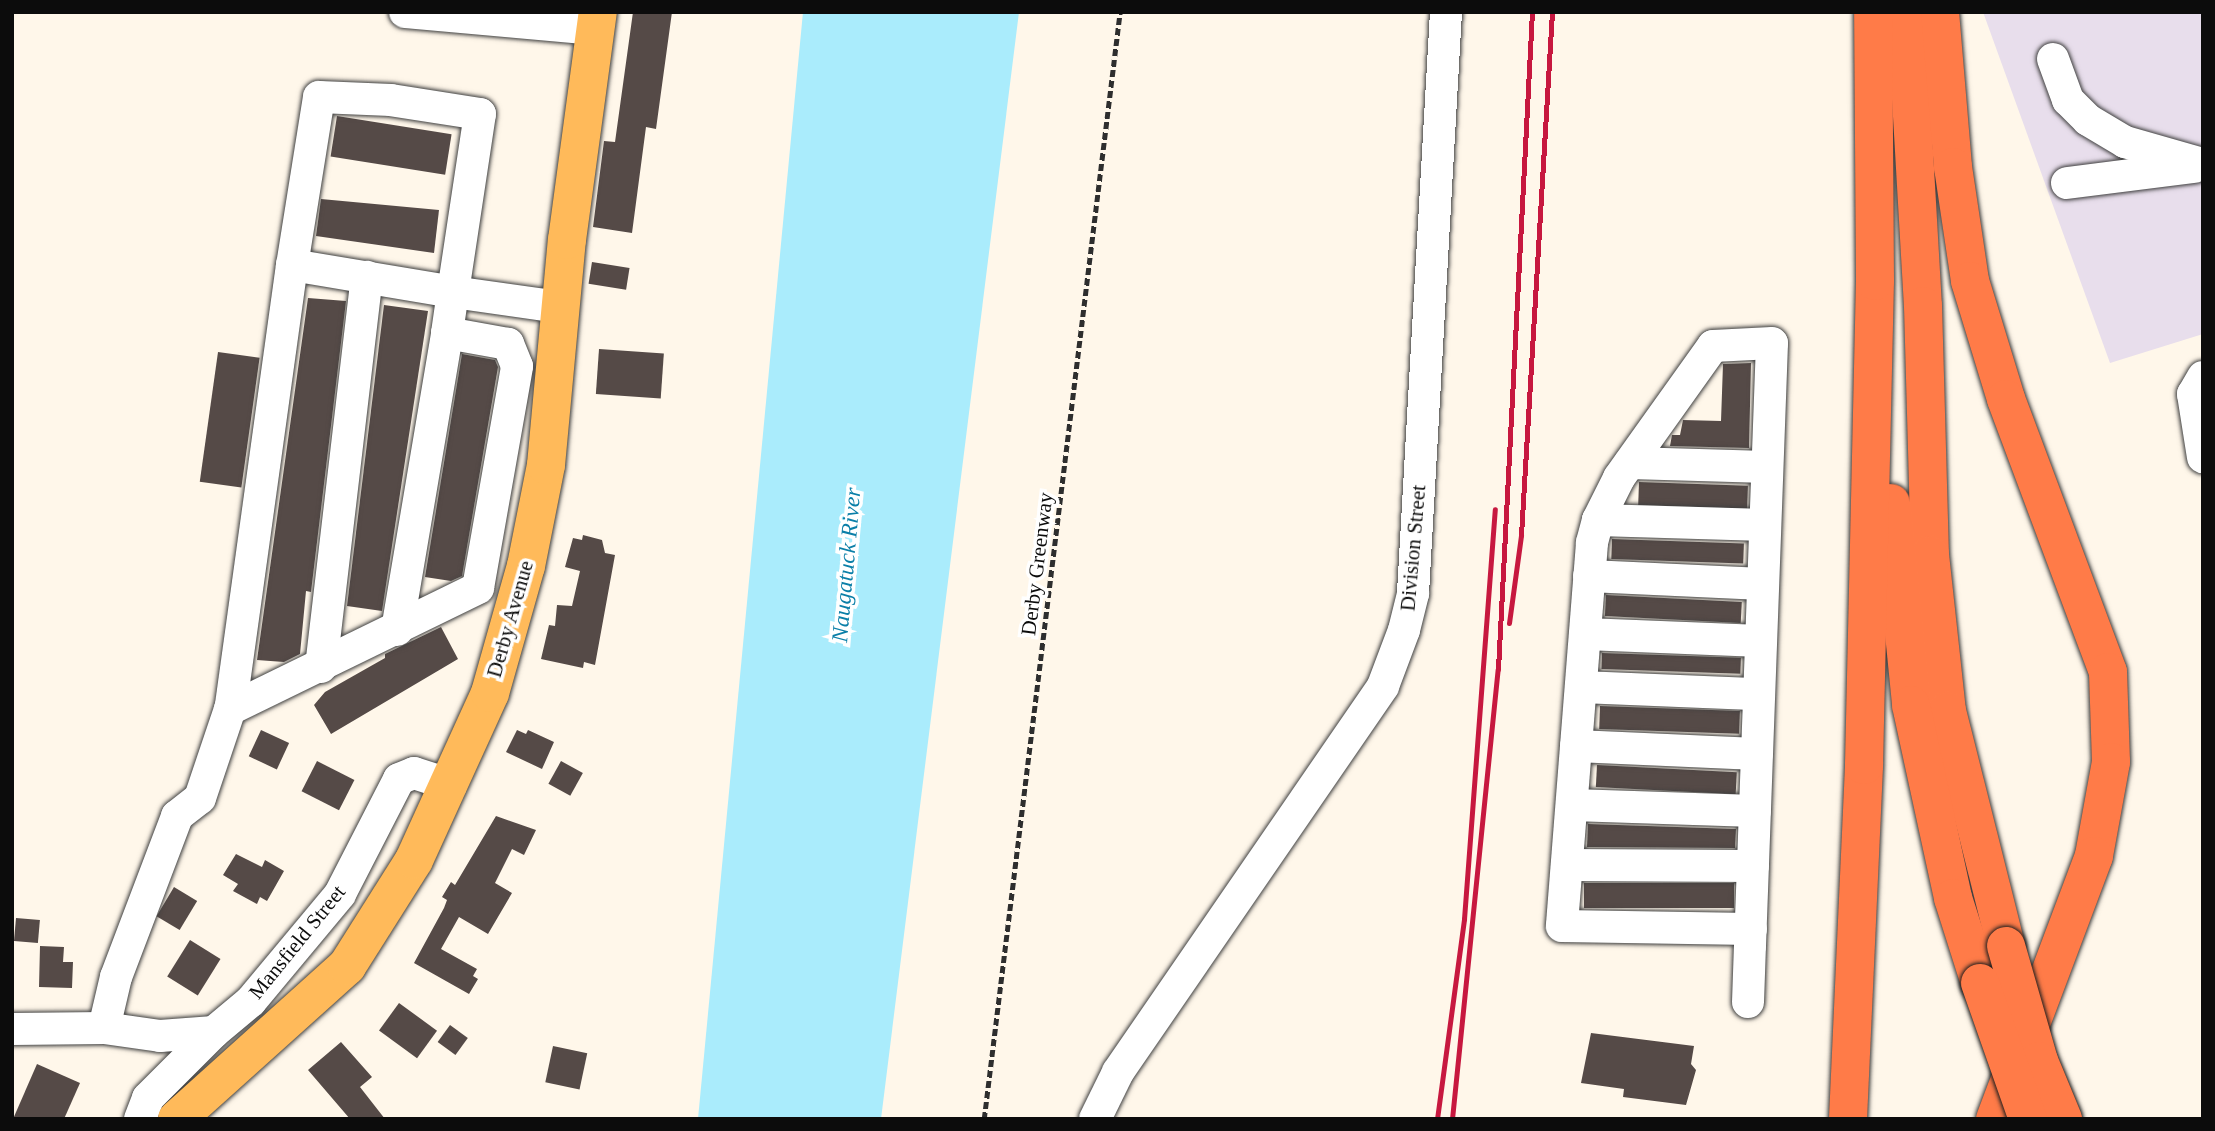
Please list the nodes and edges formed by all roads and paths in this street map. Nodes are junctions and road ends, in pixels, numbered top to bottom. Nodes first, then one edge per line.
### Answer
1 (405, 12) edge
2 (1120, 12) edge
3 (1446, 12) edge
4 (1873, 12) edge
5 (1929, 14) edge
6 (597, 21) edge
7 (2053, 59) dead end
8 (2203, 165) edge
9 (2067, 183) dead end
10 (292, 265) junction
11 (367, 277) junction
12 (1875, 281) junction
13 (453, 292) junction
14 (560, 307) junction
15 (447, 333) junction
16 (2203, 377) edge
17 (2203, 457) edge
18 (1630, 463) junction
19 (1767, 467) junction
20 (1598, 520) junction
21 (1765, 525) junction
22 (1589, 576) junction
23 (1763, 584) junction
24 (397, 630) junction
25 (1585, 634) junction
26 (1761, 640) junction
27 (321, 667) junction
28 (1581, 687) junction
29 (1759, 694) junction
30 (230, 709) junction
31 (1576, 746) junction
32 (1757, 754) junction
33 (451, 785) junction
34 (1572, 805) junction
35 (1755, 811) junction
36 (1567, 865) junction
37 (1753, 866) junction
38 (1751, 929) junction
39 (1748, 1002) dead end
40 (104, 1028) junction
41 (12, 1029) edge
42 (215, 1032) junction
43 (2039, 1061) junction
44 (140, 1119) edge
45 (177, 1119) edge
46 (984, 1119) edge
47 (1095, 1119) edge
48 (1848, 1119) edge
49 (1994, 1119) edge
50 (2028, 1119) edge
51 (2063, 1119) edge
52 (2070, 1119) edge

1 - 6 street
2 - 46 path, Derby Greenway
3 - 47 street, Division Street
4 - 12 highway
5 - 43 highway, bridge
5 - 49 highway
6 - 14 main road, Derby Avenue
7 - 8 street
8 - 9 street
10 - 11 street
10 - 13 street
10 - 30 street
11 - 13 street
11 - 27 street
12 - 48 highway
12 - 50 highway, bridge
13 - 14 street
13 - 15 street
14 - 33 main road, Derby Avenue
15 - 24 street
15 - 24 street
16 - 17 street
18 - 19 street
18 - 19 street
18 - 20 street
19 - 21 street
20 - 21 street
20 - 22 street
21 - 23 street
22 - 23 street
22 - 25 street
23 - 26 street
24 - 27 street
25 - 26 street
25 - 28 street
26 - 29 street
27 - 30 street
28 - 29 street
28 - 31 street
29 - 32 street
30 - 40 street
31 - 32 street
31 - 34 street
32 - 35 street
33 - 42 street, Mansfield Street
33 - 45 main road, Derby Avenue
34 - 35 street
34 - 36 street
35 - 37 street
36 - 37 street
36 - 38 street
37 - 38 street
38 - 39 street
40 - 41 street
40 - 42 street
42 - 44 street, Mansfield Street
43 - 51 highway, bridge
43 - 52 highway, bridge

